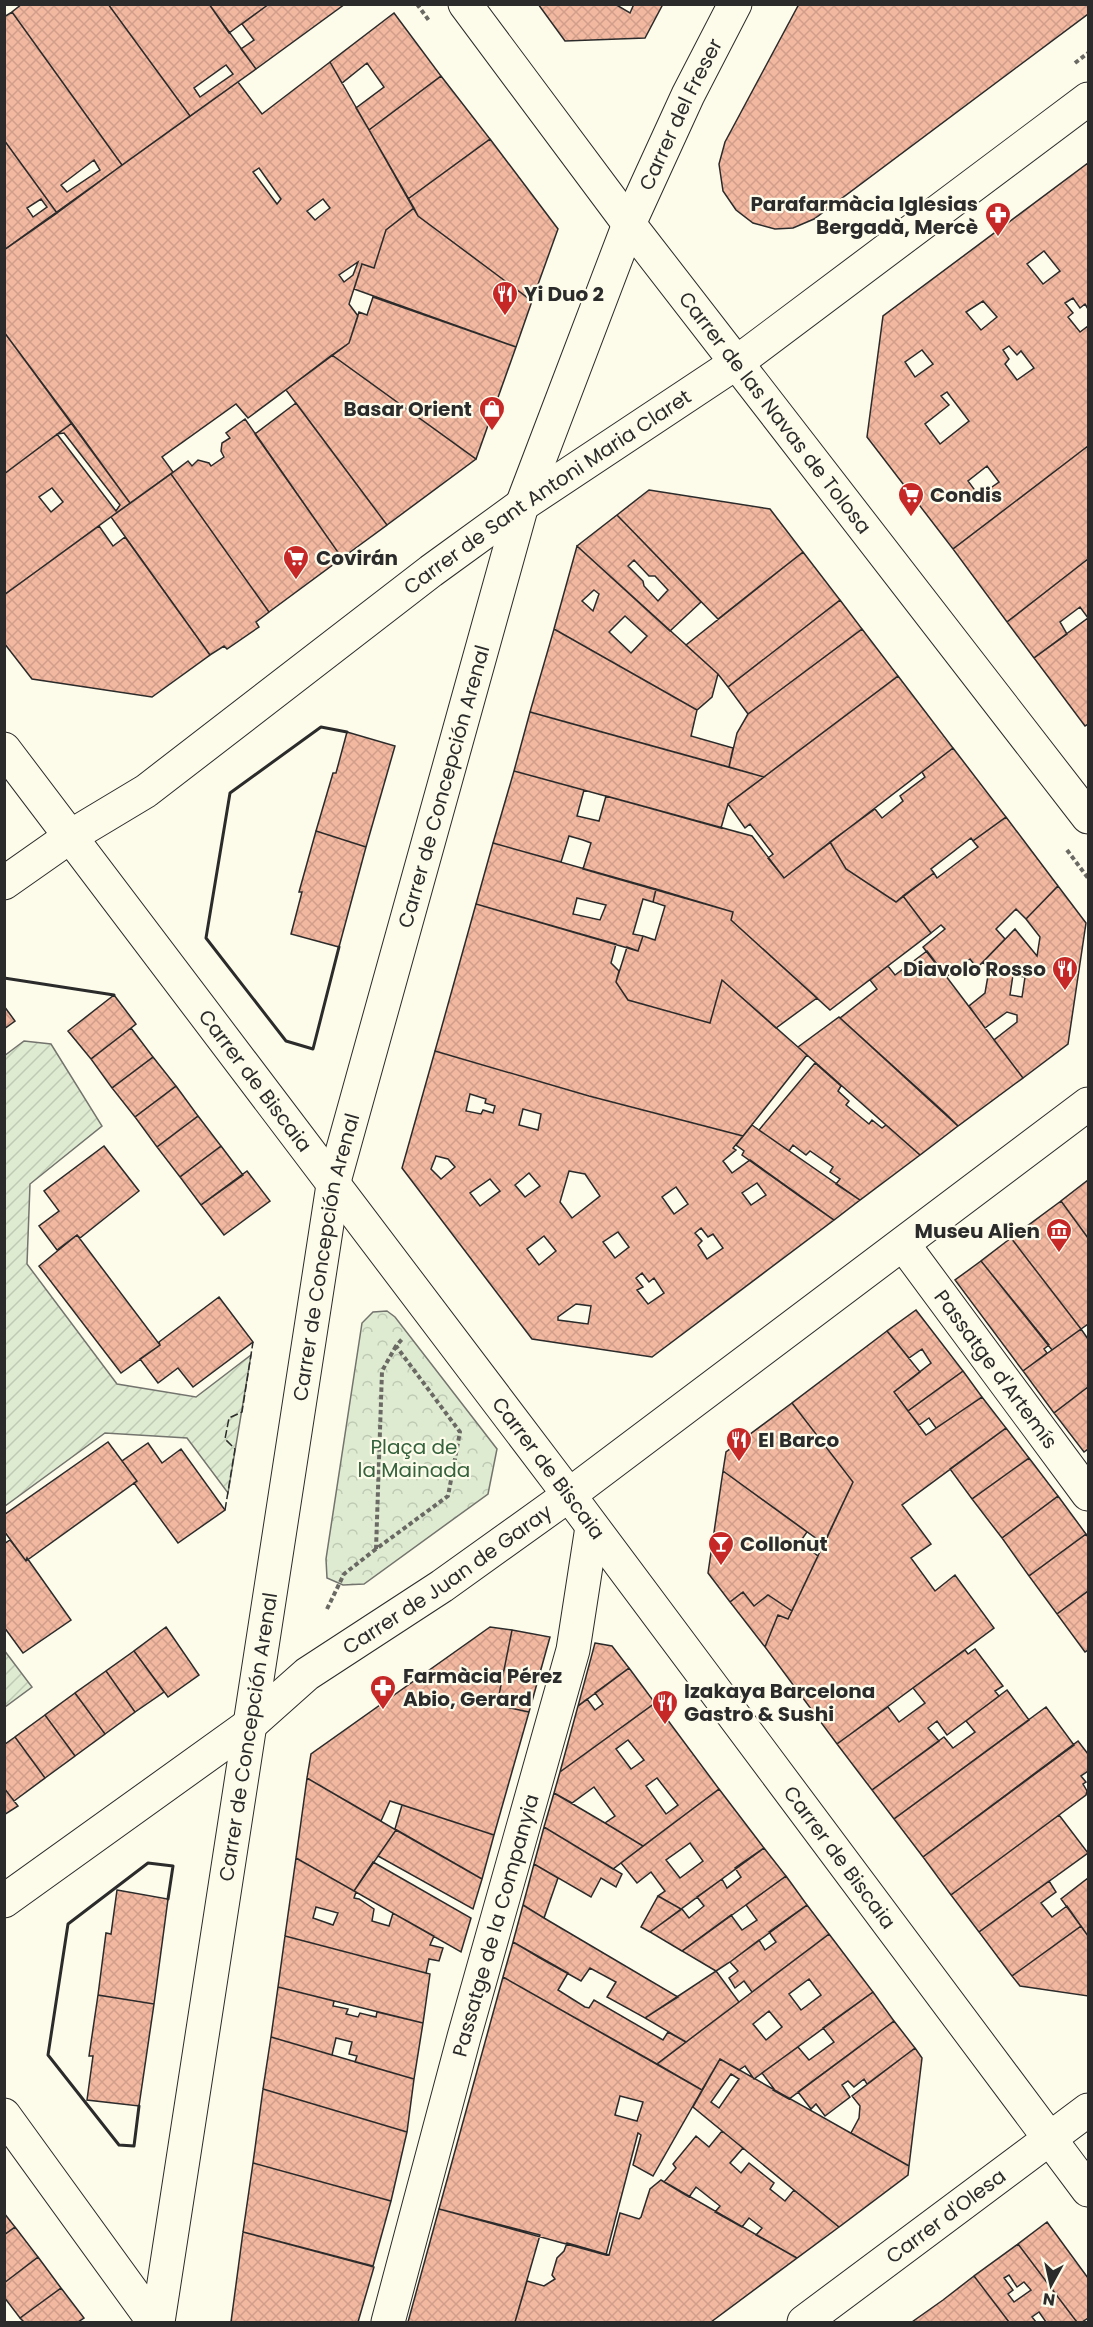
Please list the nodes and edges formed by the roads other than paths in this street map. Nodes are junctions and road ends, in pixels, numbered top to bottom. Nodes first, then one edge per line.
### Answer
1 (465, 4) edge
2 (735, 4) edge
3 (1089, 99) edge
4 (628, 224) junction
5 (736, 363) junction
6 (522, 505) junction
7 (4, 749) edge
8 (1089, 817) edge
9 (71, 836) junction
10 (4, 883) edge
11 (1089, 1104) edge
12 (333, 1185) junction
13 (903, 1244) junction
14 (1089, 1494) edge
15 (569, 1496) junction
16 (592, 1527) junction
17 (252, 1723) junction
18 (4, 1901) edge
19 (1089, 2110) edge
20 (4, 2115) edge
21 (1050, 2139) junction
22 (1089, 2190) edge
23 (156, 2322) edge
24 (388, 2322) edge
25 (804, 2322) edge

1 - 4 street, Carrer de las Navas de Tolosa
2 - 4 street, Carrer del Freser
3 - 5 street, Carrer de Sant Antoni Maria Claret
4 - 5 street, Carrer de las Navas de Tolosa
4 - 6 street, Carrer de Concepción Arenal
5 - 6 street, Carrer de Sant Antoni Maria Claret
5 - 8 street, Carrer de las Navas de Tolosa
6 - 9 street, Carrer de Sant Antoni Maria Claret
6 - 12 street, Carrer de Concepción Arenal
7 - 9 street, Carrer de Biscaia
9 - 10 street, Carrer de Sant Antoni Maria Claret
9 - 12 street, Carrer de Biscaia
11 - 13 street, Carrer de Juan de Garay
12 - 15 street, Carrer de Biscaia
12 - 17 street, Carrer de Concepción Arenal
13 - 14 street, Passatge d'Artemís
13 - 15 street, Carrer de Juan de Garay
15 - 16 street, Carrer de Biscaia
15 - 17 street, Carrer de Juan de Garay
16 - 21 street, Carrer de Biscaia
16 - 24 street, Passatge de la Companyia
17 - 18 street, Carrer de Juan de Garay
17 - 23 street, Carrer de Concepción Arenal
19 - 21 street, Carrer d'Olesa
20 - 23 street
21 - 22 street, Carrer de Biscaia
21 - 25 street, Carrer d'Olesa

